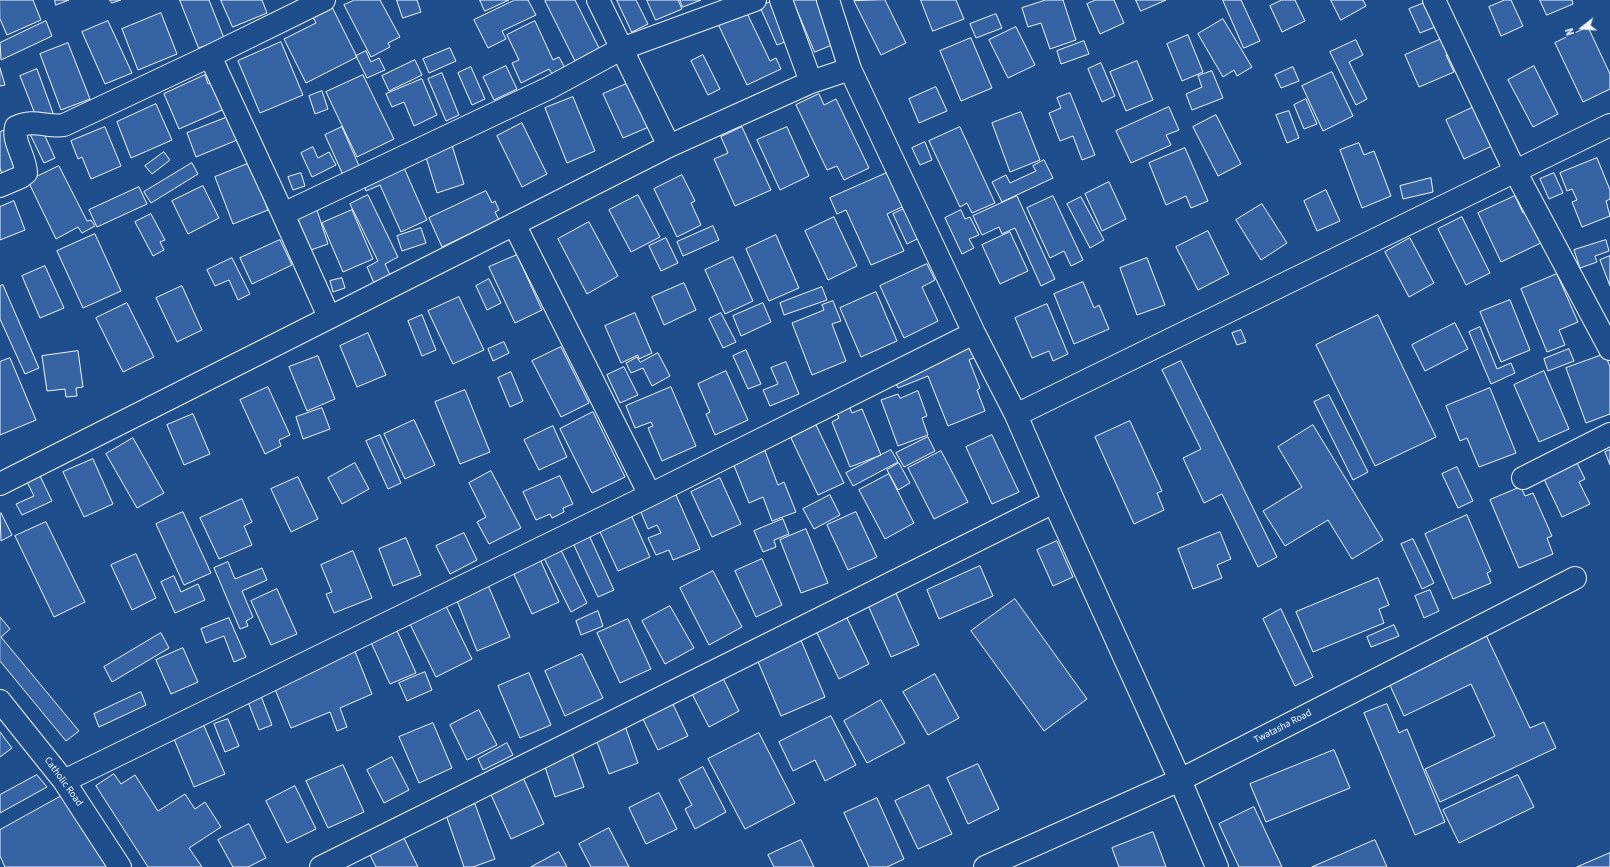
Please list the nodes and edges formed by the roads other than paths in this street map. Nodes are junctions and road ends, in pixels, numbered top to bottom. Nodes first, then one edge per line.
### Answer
1 (324, 0) edge
2 (598, 0) edge
3 (755, 0) edge
4 (781, 0) edge
5 (828, 0) edge
6 (1434, 0) edge
7 (621, 49) junction
8 (210, 56) junction
9 (850, 69) junction
10 (811, 82) junction
11 (1610, 125) edge
12 (669, 146) junction
13 (1516, 170) junction
14 (0, 186) edge
15 (283, 214) junction
16 (514, 224) junction
17 (330, 317) junction
18 (974, 333) junction
19 (1610, 349) edge
20 (1016, 415) junction
21 (1610, 434) edge
22 (1523, 478) dead end
23 (0, 484) edge
24 (650, 495) junction
25 (1054, 502) junction
26 (1576, 578) dead end
27 (0, 701) edge
28 (1180, 780) junction
29 (64, 781) junction
30 (120, 867) edge
31 (320, 867) edge
32 (985, 867) edge
33 (1217, 867) edge

1 - 8 street
2 - 7 street
3 - 7 street
4 - 10 street
5 - 9 street
6 - 13 street
7 - 12 street
7 - 15 street
8 - 14 street
8 - 15 street
9 - 10 street
9 - 18 street
10 - 12 street
11 - 13 street
12 - 16 street
13 - 19 street
13 - 20 street
15 - 17 street
16 - 17 street
16 - 24 street
17 - 23 street
18 - 20 street
18 - 24 street
20 - 25 street
21 - 22 street
24 - 29 street
25 - 28 street
25 - 31 street
26 - 28 street, Twatasha Road
27 - 29 street, Catholic Road
28 - 32 street, Twatasha Road
28 - 33 street
29 - 30 street, Catholic Road

